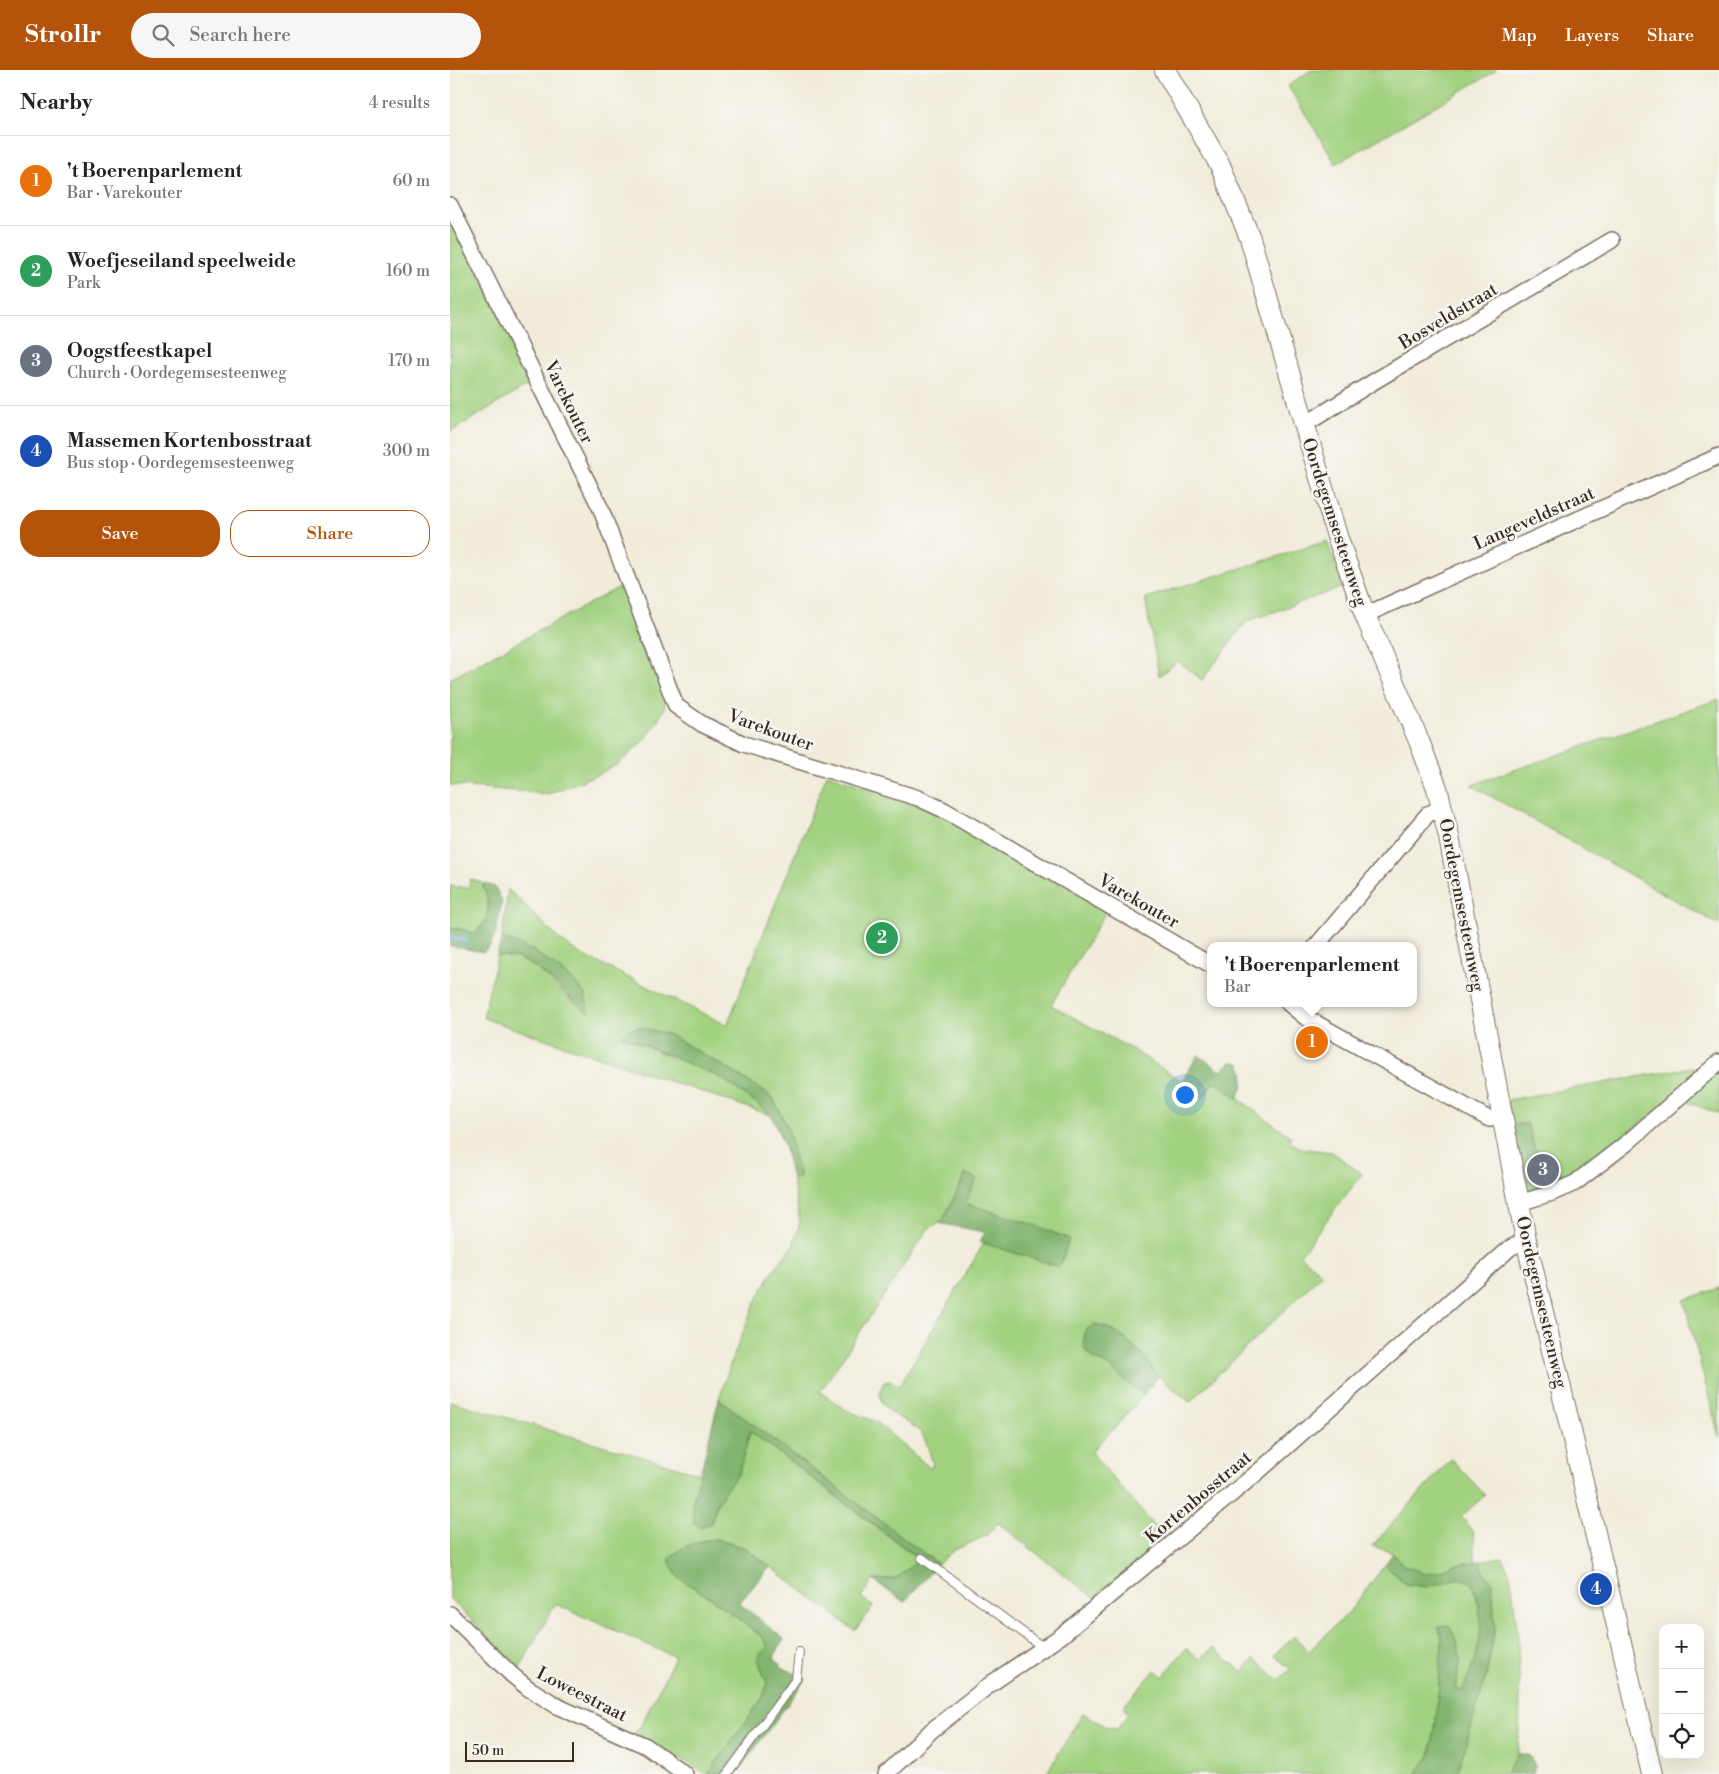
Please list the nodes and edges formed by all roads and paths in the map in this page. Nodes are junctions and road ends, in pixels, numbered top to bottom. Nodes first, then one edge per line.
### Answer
1 (1165, 70) edge
2 (450, 205) edge
3 (1612, 240) dead end
4 (1304, 425) junction
5 (1719, 456) edge
6 (1365, 615) junction
7 (1442, 808) junction
8 (1319, 942) edge
9 (1207, 963) edge
10 (1293, 1007) edge
11 (1719, 1062) edge
12 (1503, 1118) junction
13 (1519, 1203) junction
14 (1526, 1240) junction
15 (922, 1558) dead end
16 (450, 1614) edge
17 (1044, 1648) junction
18 (800, 1652) dead end
19 (685, 1774) edge
20 (727, 1774) edge
21 (886, 1774) edge
22 (1652, 1774) edge

1 - 4 street, Oordegemsesteenweg
2 - 9 street, Varekouter
3 - 4 street, Bosveldstraat
4 - 6 street, Oordegemsesteenweg
5 - 6 street, Langeveldstraat
6 - 7 street, Oordegemsesteenweg
7 - 8 street
7 - 12 street, Oordegemsesteenweg
10 - 12 street
11 - 13 street
12 - 13 street, Oordegemsesteenweg
13 - 14 street, Oordegemsesteenweg
14 - 17 street, Kortenbosstraat
14 - 22 street, Oordegemsesteenweg
15 - 17 lane
16 - 19 street, Loweestraat
17 - 21 street, Kortenbosstraat
18 - 20 lane

